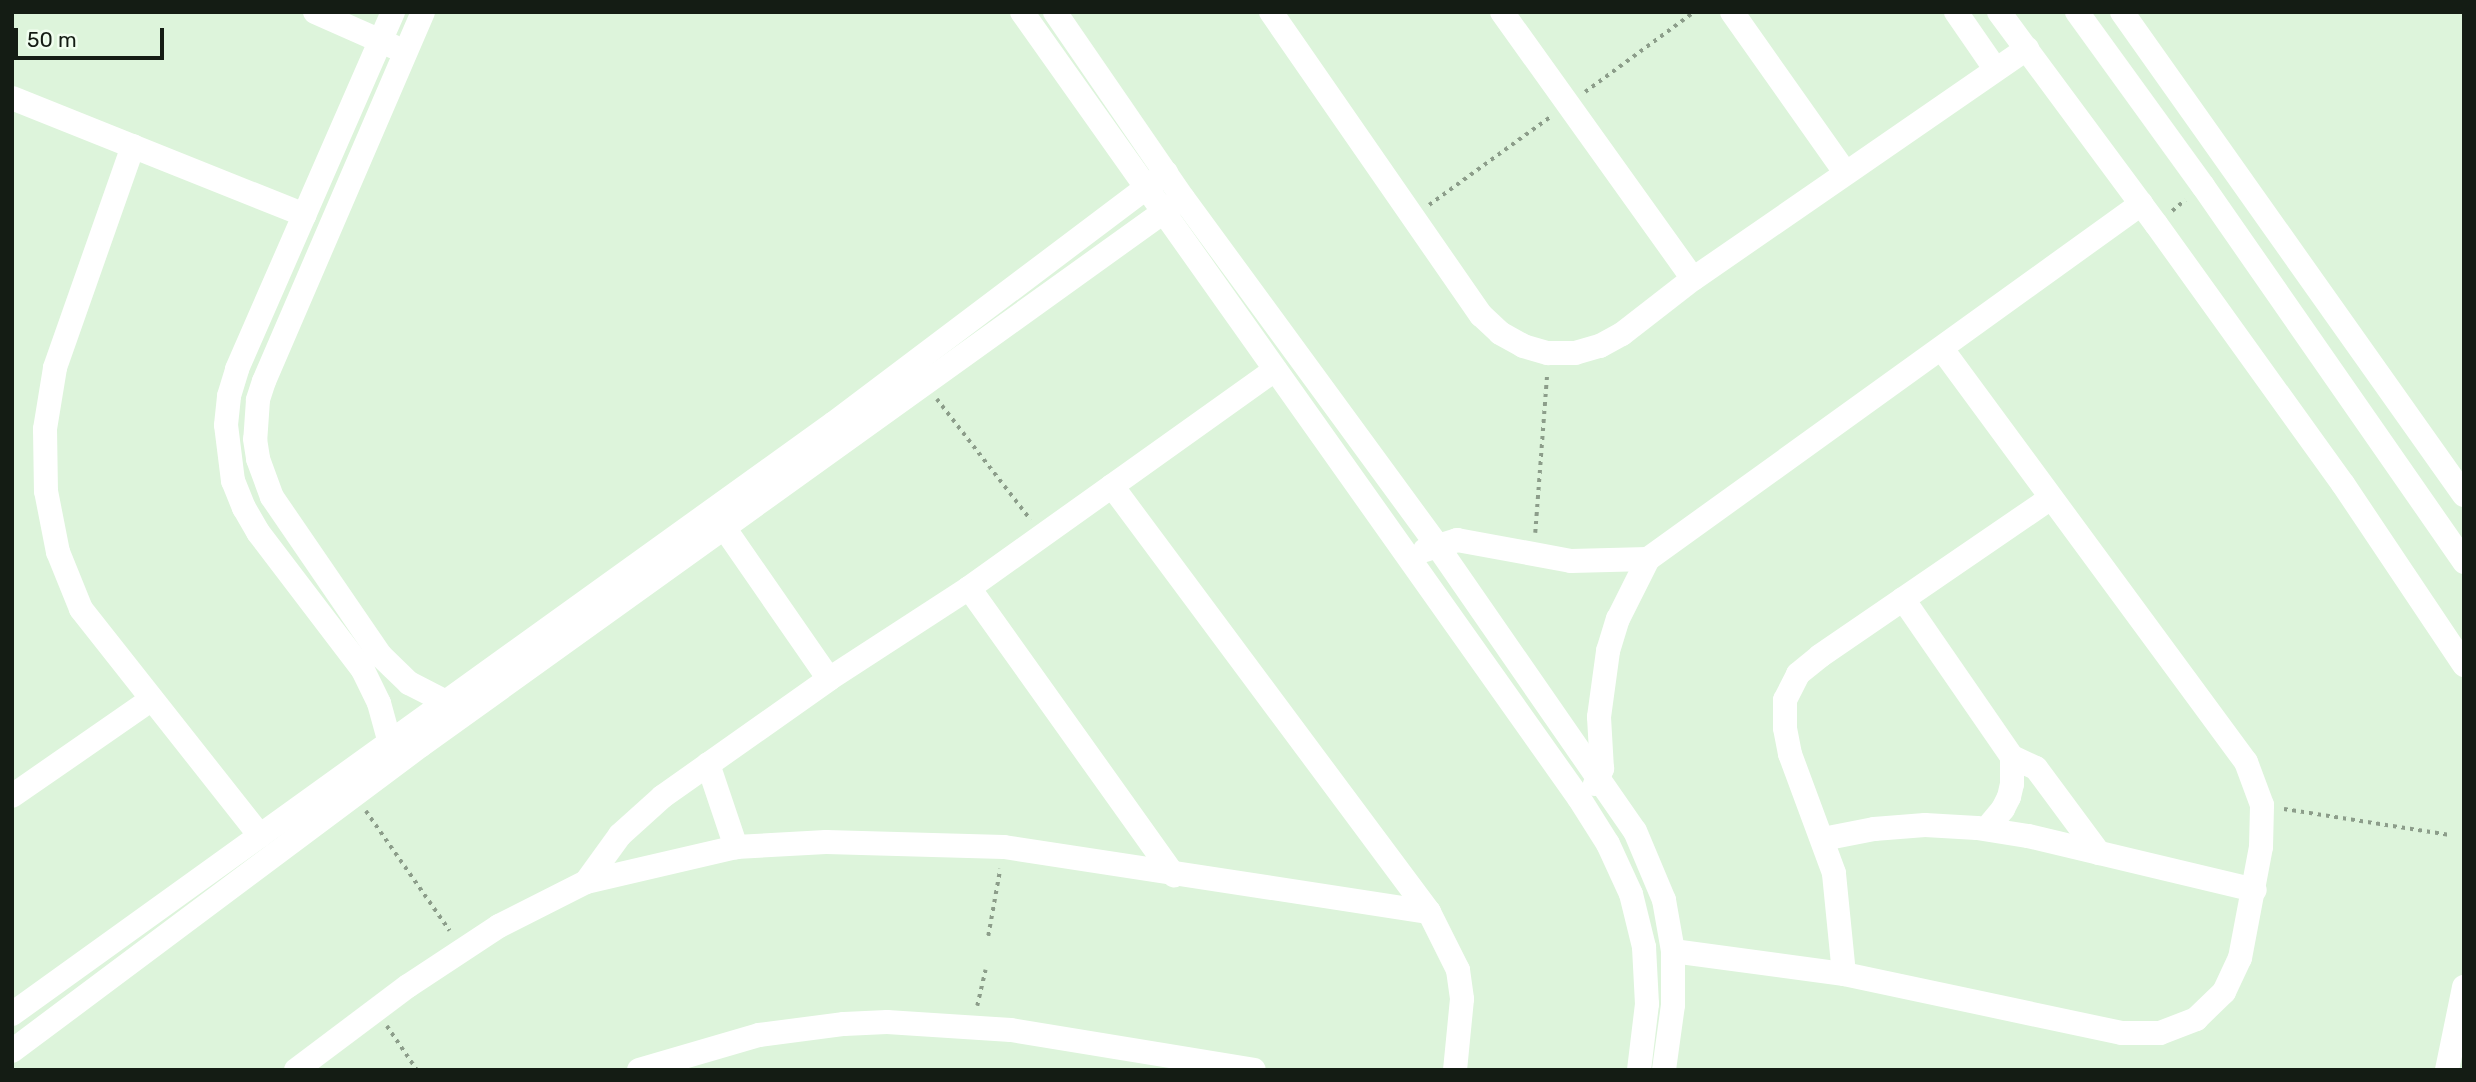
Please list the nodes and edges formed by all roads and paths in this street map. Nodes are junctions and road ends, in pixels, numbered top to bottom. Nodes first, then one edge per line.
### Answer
1 (314, 12) edge
2 (393, 12) edge
3 (423, 12) edge
4 (1022, 12) edge
5 (1055, 12) edge
6 (1271, 12) edge
7 (1502, 12) edge
8 (1732, 12) edge
9 (1956, 12) edge
10 (1999, 12) edge
11 (2077, 12) edge
12 (2122, 12) edge
13 (380, 41) junction
14 (2026, 49) junction
15 (405, 52) junction
16 (1996, 70) junction
17 (12, 98) edge
18 (133, 146) junction
19 (1845, 172) junction
20 (1156, 180) junction
21 (2203, 186) junction
22 (1173, 205) junction
23 (2149, 214) junction
24 (304, 215) junction
25 (2284, 239) junction
26 (2254, 259) junction
27 (1693, 279) junction
28 (1942, 349) junction
29 (1548, 353) junction
30 (1275, 370) junction
31 (925, 383) junction
32 (1112, 486) junction
33 (2464, 495) edge
34 (2052, 498) junction
35 (723, 526) junction
36 (1043, 535) junction
37 (1436, 544) junction
38 (1533, 556) junction
39 (1648, 559) junction
40 (1411, 562) junction
41 (2464, 562) edge
42 (969, 588) junction
43 (1903, 599) junction
44 (361, 648) junction
45 (2464, 665) edge
46 (829, 679) junction
47 (152, 699) junction
48 (446, 702) junction
49 (390, 743) junction
50 (2012, 757) junction
51 (708, 764) junction
52 (1598, 779) junction
53 (354, 795) junction
54 (12, 796) edge
55 (1579, 797) junction
56 (2262, 805) junction
57 (1986, 829) junction
58 (2450, 835) dead end
59 (260, 836) junction
60 (1823, 839) junction
61 (736, 847) junction
62 (1004, 847) junction
63 (2099, 853) junction
64 (1174, 875) junction
65 (586, 881) junction
66 (2255, 890) junction
67 (1429, 912) junction
68 (988, 936) dead end
69 (463, 950) junction
70 (1673, 951) junction
71 (985, 970) dead end
72 (1843, 974) junction
73 (2464, 987) edge
74 (376, 1010) junction
75 (12, 1014) edge
76 (973, 1026) junction
77 (2460, 1030) edge
78 (12, 1051) edge
79 (1151, 1061) edge
80 (1452, 1063) edge
81 (296, 1070) edge
82 (417, 1070) edge
83 (639, 1070) edge
84 (1254, 1070) edge
85 (1639, 1070) edge
86 (1664, 1070) edge
87 (2447, 1070) edge

1 - 13 street
2 - 13 street
3 - 15 street
4 - 20 street
5 - 20 street
6 - 29 street
7 - 27 street
8 - 19 street
9 - 16 street
10 - 14 street
11 - 21 street
12 - 25 street
13 - 15 street
13 - 24 street
14 - 16 street
14 - 23 street
15 - 44 street
16 - 19 street
17 - 18 street
18 - 24 street
18 - 47 street
19 - 27 street
20 - 22 street
20 - 48 street
21 - 23 path
21 - 26 street
22 - 30 street
22 - 31 street
22 - 37 street
23 - 28 street
23 - 45 street
24 - 44 street
25 - 26 street
25 - 33 street
26 - 41 street
27 - 29 street
28 - 34 street
28 - 39 street
29 - 38 path
30 - 32 street
30 - 40 street
31 - 35 street
31 - 36 path
32 - 36 street
32 - 67 street
34 - 43 street
34 - 56 street
35 - 46 street
35 - 53 street
36 - 42 street
37 - 38 street
37 - 40 street
37 - 52 street
38 - 39 street
39 - 52 street
40 - 55 street
42 - 46 street
42 - 64 street
43 - 50 street
43 - 60 street
44 - 48 street
44 - 49 street
46 - 51 street
47 - 54 street
47 - 59 street
48 - 49 street
49 - 59 street
50 - 57 street
50 - 63 street
51 - 61 street
51 - 65 street
52 - 55 street
52 - 70 street
53 - 69 path
53 - 78 street
55 - 85 street
56 - 58 path
56 - 66 street
57 - 60 street
57 - 63 street
59 - 75 street
60 - 72 street
61 - 62 street
61 - 65 street
62 - 64 street
62 - 68 path
63 - 66 street
64 - 67 street
65 - 69 street
66 - 72 street
67 - 80 street
69 - 74 street
70 - 72 street
70 - 86 street
71 - 76 path
73 - 77 street
74 - 81 street
74 - 82 path
76 - 79 street
76 - 83 street
77 - 87 street
79 - 84 street

